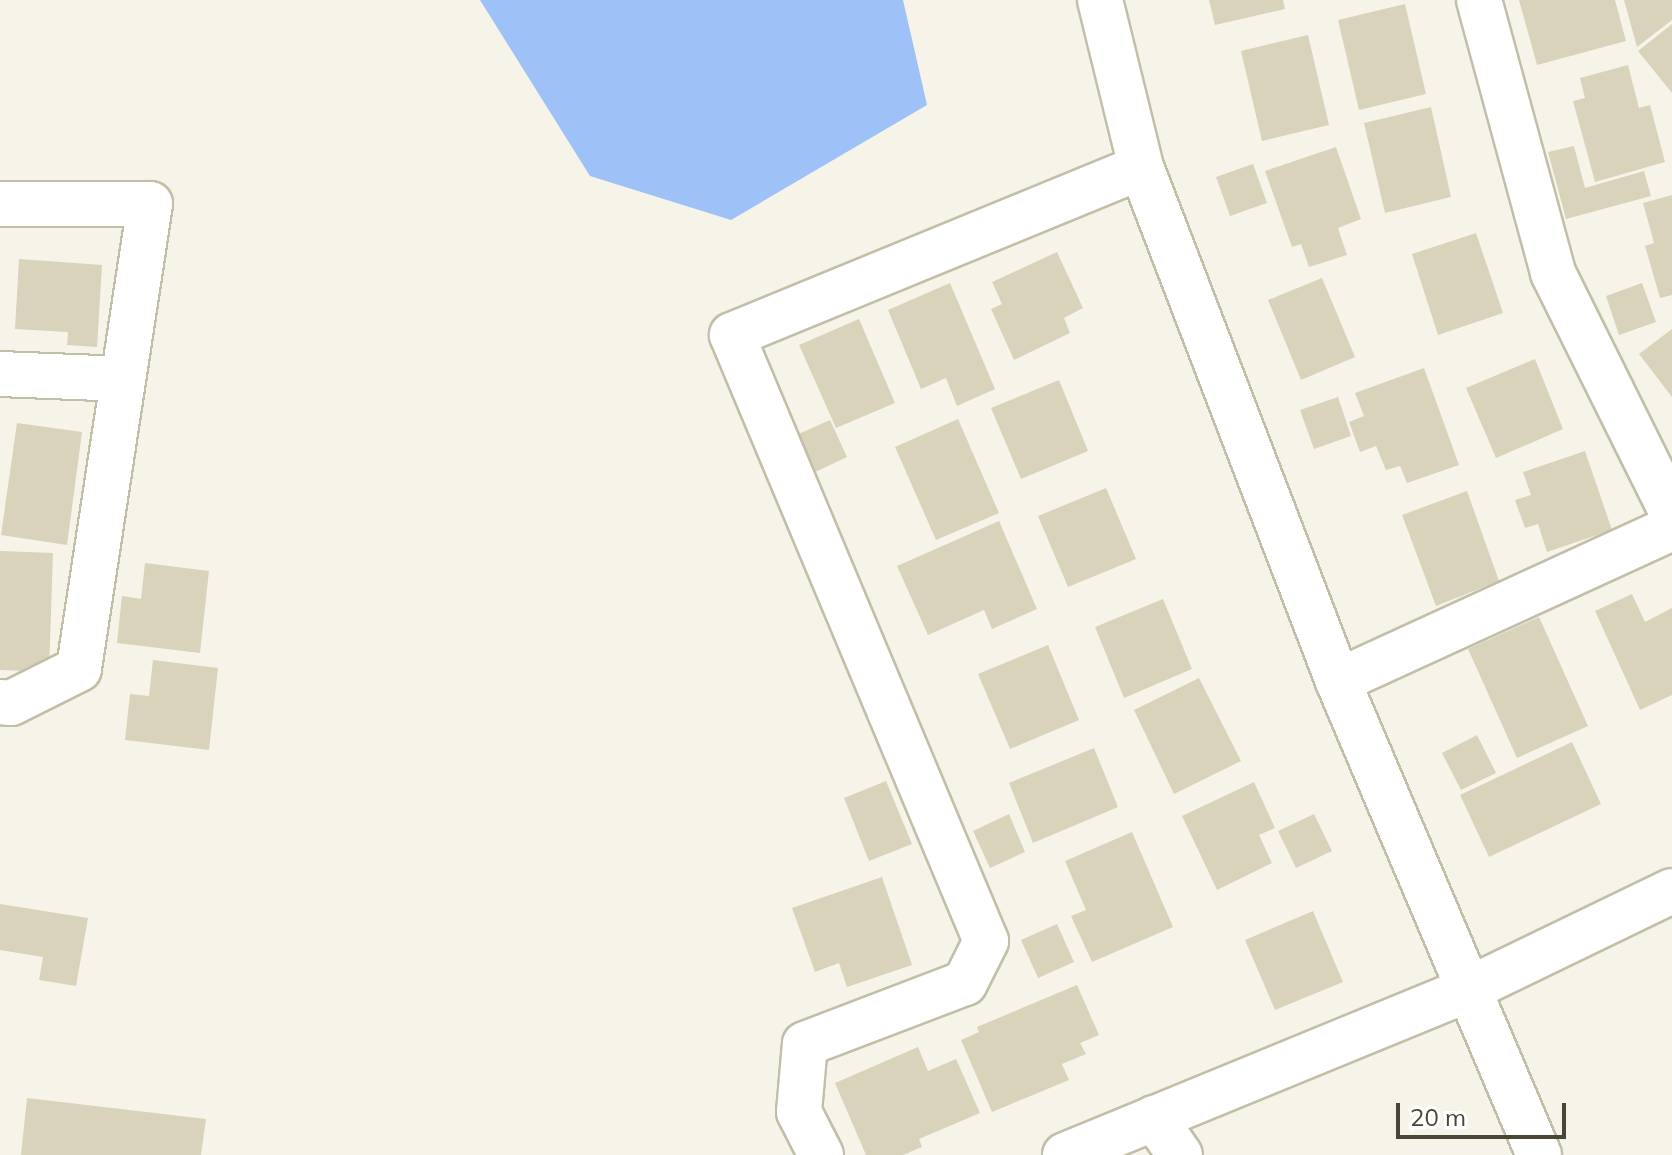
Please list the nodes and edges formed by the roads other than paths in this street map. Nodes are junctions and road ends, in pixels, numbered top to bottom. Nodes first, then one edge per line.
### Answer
1 (1100, 0) edge
2 (1479, 0) edge
3 (1141, 167) junction
4 (0, 204) edge
5 (0, 374) edge
6 (123, 379) junction
7 (1672, 513) edge
8 (1672, 528) edge
9 (1338, 681) junction
10 (0, 702) edge
11 (1672, 891) edge
12 (1469, 989) junction
13 (1154, 1118) junction
14 (821, 1155) edge
15 (1065, 1155) edge
16 (1180, 1155) edge
17 (1539, 1155) edge

1 - 3 street
2 - 7 street
3 - 9 street
3 - 14 street
4 - 6 street
5 - 6 street
6 - 10 street
8 - 9 street
9 - 12 street
11 - 12 street
12 - 13 street
12 - 17 street
13 - 15 street
13 - 16 street

